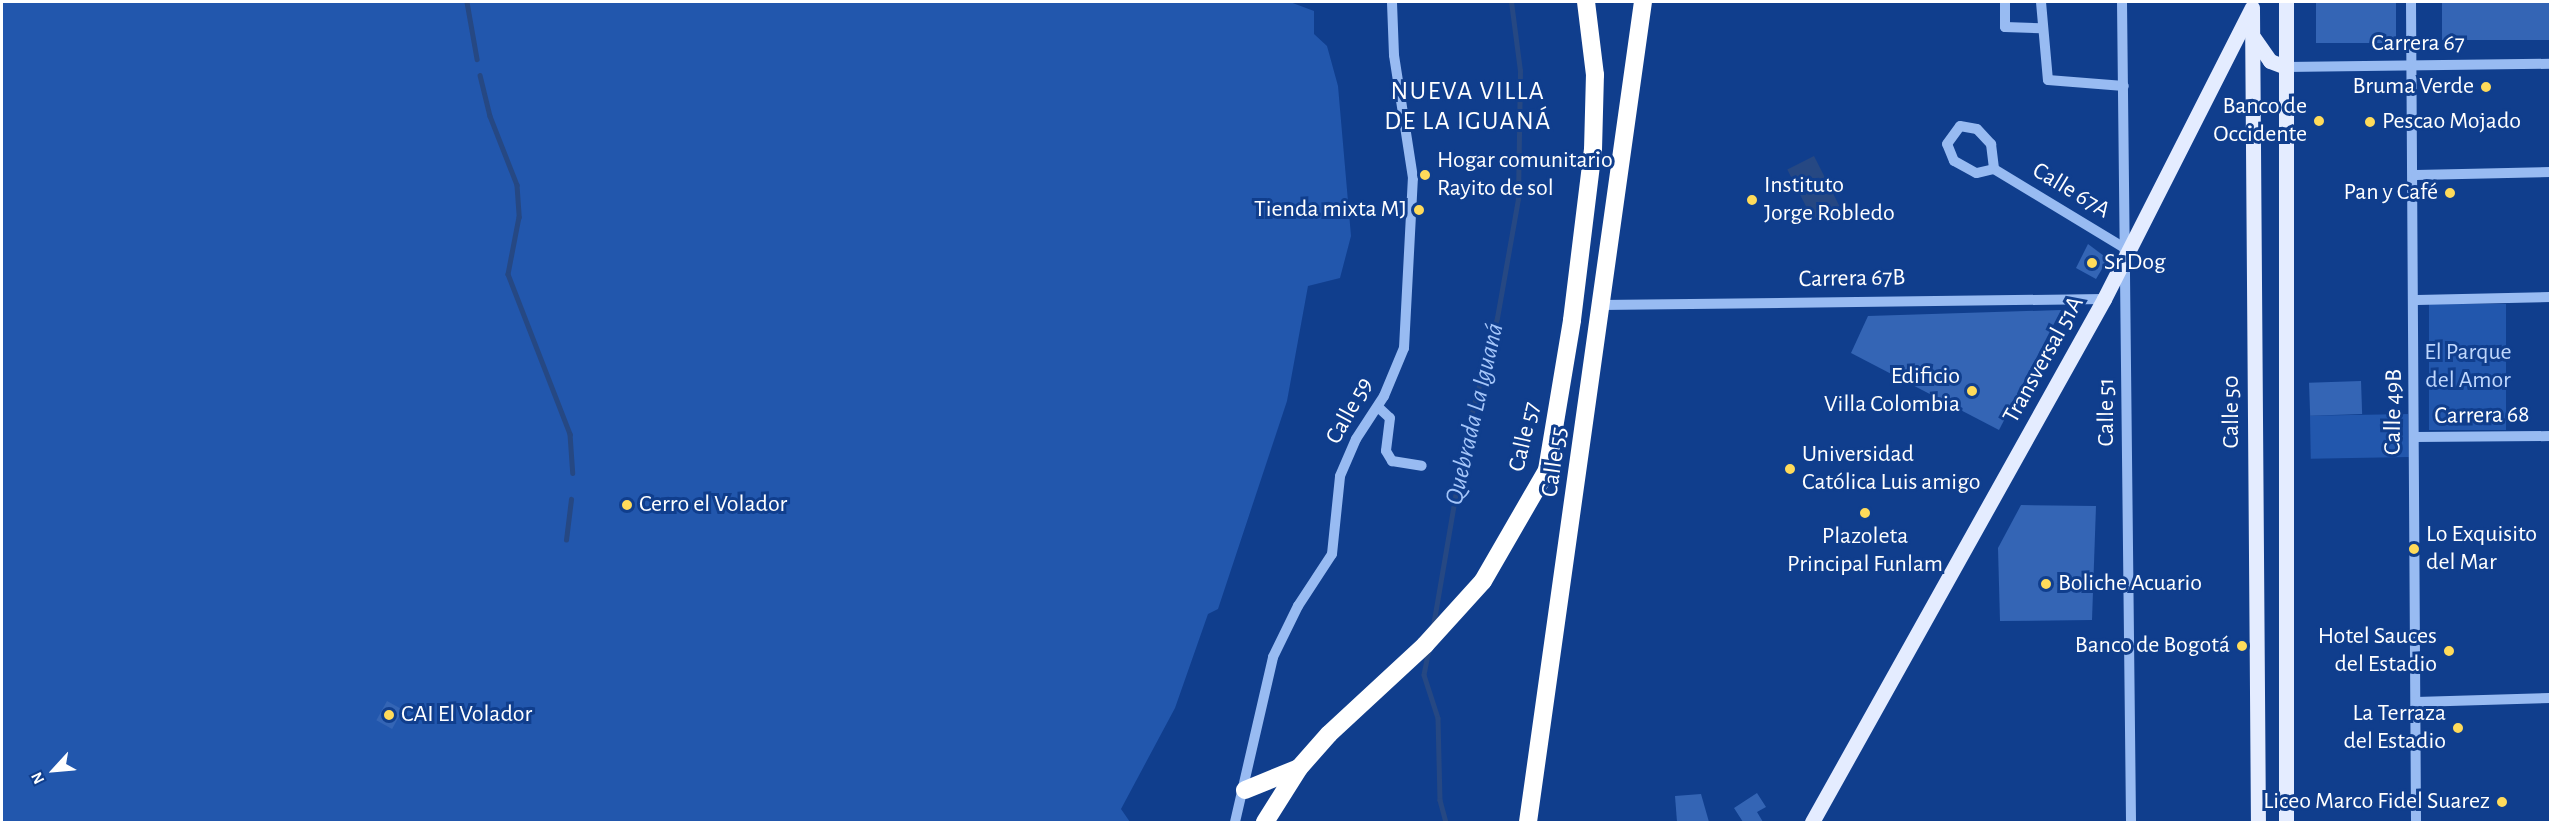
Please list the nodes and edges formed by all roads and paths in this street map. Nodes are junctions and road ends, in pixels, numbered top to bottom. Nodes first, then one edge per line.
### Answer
1 (1392, 2) edge
2 (1586, 2) edge
3 (1643, 2) edge
4 (2006, 2) edge
5 (2041, 2) edge
6 (2122, 2) edge
7 (2286, 2) edge
8 (2411, 2) edge
9 (2252, 4) edge
10 (2041, 28) junction
11 (2254, 38) junction
12 (2550, 64) edge
13 (2412, 66) junction
14 (2286, 67) junction
15 (2124, 86) junction
16 (1994, 169) junction
17 (2550, 172) edge
18 (2416, 175) junction
19 (2126, 249) junction
20 (2550, 297) edge
21 (2104, 299) junction
22 (2417, 300) junction
23 (1601, 305) junction
24 (1378, 407) junction
25 (2550, 436) edge
26 (2415, 437) junction
27 (1422, 466) dead end
28 (1547, 470) junction
29 (1577, 478) junction
30 (2550, 698) edge
31 (2416, 702) junction
32 (1299, 768) junction
33 (1245, 790) junction
34 (1235, 822) edge
35 (1265, 822) edge
36 (1528, 822) edge
37 (1812, 822) edge
38 (2131, 822) edge
39 (2258, 822) edge
40 (2286, 822) edge
41 (2416, 822) edge

1 - 24 street, Calle 59
2 - 28 highway, Calle 57
3 - 23 highway, Calle 55
4 - 10 street
5 - 10 street
6 - 15 street, Calle 51
7 - 14 main road
8 - 13 street, Calle 49B
9 - 11 main road, Calle 50
9 - 19 main road, Transversal 51A
10 - 15 street
11 - 14 main road
11 - 39 main road, Calle 50
12 - 13 street, Carrera 67
13 - 14 street, Carrera 67
13 - 18 street, Calle 49B
14 - 40 main road
15 - 19 street, Calle 51
16 - 16 street, Calle 67A
16 - 19 street, Calle 67A
17 - 18 street
18 - 22 street, Calle 49B
19 - 21 main road, Transversal 51A
19 - 38 street, Calle 51
20 - 22 street
21 - 23 street, Carrera 67B
21 - 37 main road, Transversal 51A
22 - 26 street, Calle 49B
23 - 29 highway, Calle 55
24 - 27 street
24 - 33 street, Calle 59
25 - 26 street, Carrera 68
26 - 31 street, Calle 49B
28 - 29 highway
28 - 32 highway, Calle 57
29 - 36 highway, Calle 55
30 - 31 street
31 - 41 street, Calle 49B
32 - 33 highway
32 - 35 highway, Calle 57
33 - 34 street, Calle 59

